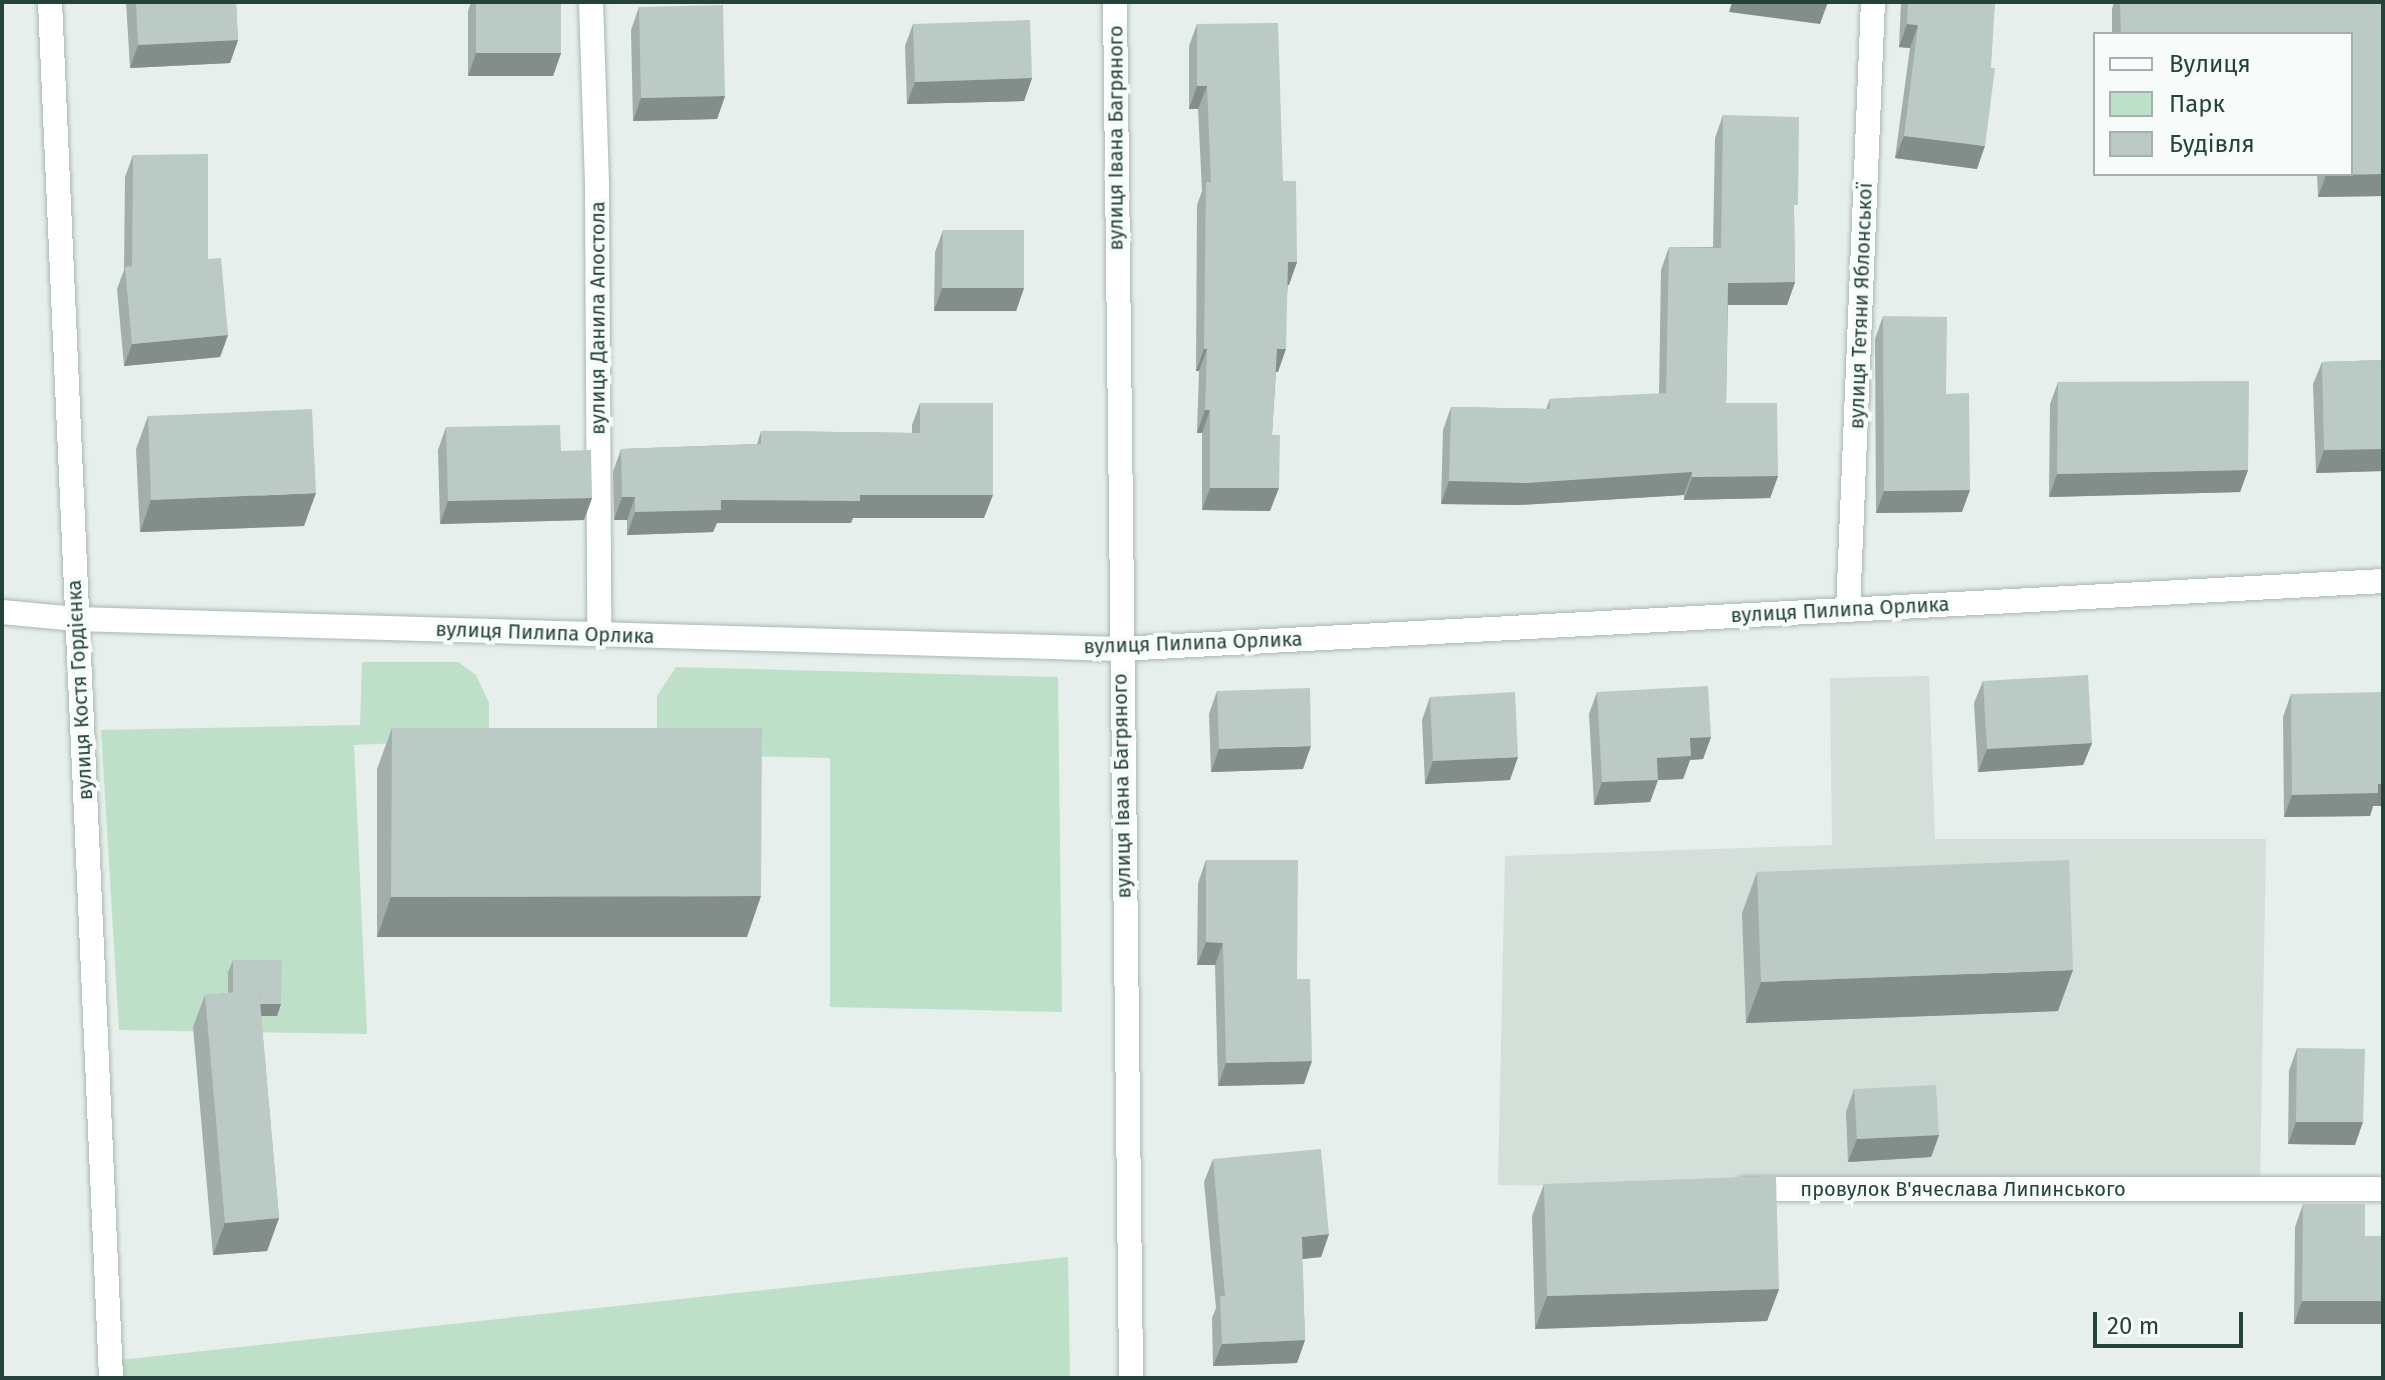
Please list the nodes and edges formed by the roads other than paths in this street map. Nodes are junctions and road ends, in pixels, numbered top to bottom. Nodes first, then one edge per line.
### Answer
1 (50, 2) edge
2 (591, 2) edge
3 (1115, 2) edge
4 (1873, 2) edge
5 (2383, 581) edge
6 (1848, 610) junction
7 (2, 612) edge
8 (76, 619) junction
9 (599, 634) junction
10 (1120, 649) junction
11 (1718, 1189) edge
12 (2383, 1189) edge
13 (111, 1378) edge
14 (1131, 1378) edge

1 - 8 street, вулиця Костя Гордієнка
2 - 9 street, вулиця Данила Апостола
3 - 10 street, вулиця Івана Багряного
4 - 6 street, вулиця Тетяни Яблонської
5 - 6 street, вулиця Пилипа Орлика
6 - 10 street, вулиця Пилипа Орлика
7 - 8 street, вулиця Пилипа Орлика
8 - 9 street, вулиця Пилипа Орлика
8 - 13 street, вулиця Костя Гордієнка
9 - 10 street, вулиця Пилипа Орлика
10 - 14 street, вулиця Івана Багряного
11 - 12 street, провулок В'ячеслава Липинського

